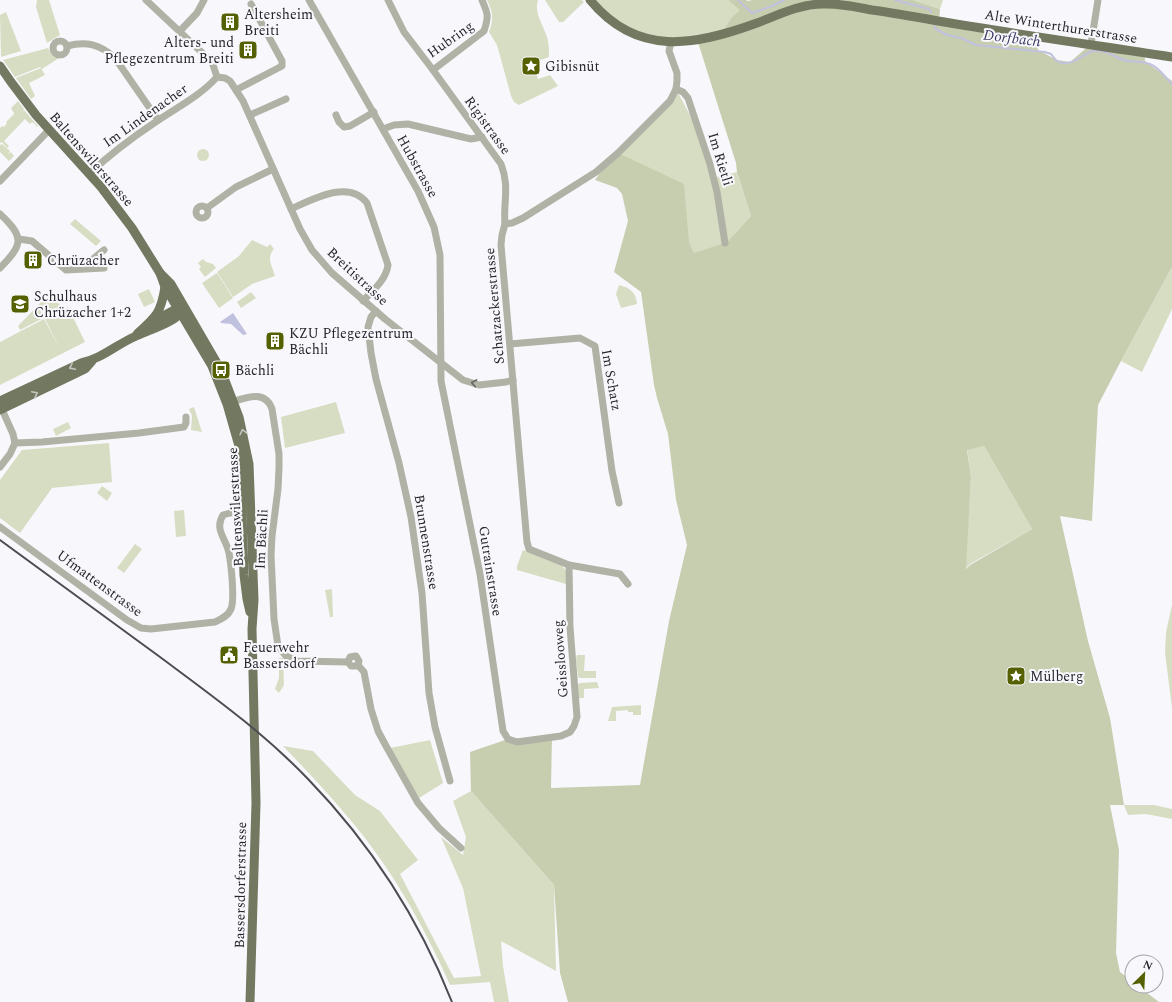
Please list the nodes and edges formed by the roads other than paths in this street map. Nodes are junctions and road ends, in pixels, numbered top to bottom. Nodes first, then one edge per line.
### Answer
1 (146, 0) edge
2 (204, 0) edge
3 (309, 0) edge
4 (388, 0) edge
5 (482, 0) edge
6 (590, 0) edge
7 (1098, 0) edge
8 (251, 4) dead end
9 (180, 31) junction
10 (671, 42) junction
11 (1091, 44) junction
12 (66, 46) dead end
13 (1172, 56) edge
14 (0, 66) edge
15 (433, 70) junction
16 (217, 77) junction
17 (676, 89) junction
18 (236, 90) junction
19 (286, 99) dead end
20 (374, 112) junction
21 (250, 115) junction
22 (336, 115) dead end
23 (158, 120) junction
24 (383, 129) junction
25 (49, 130) junction
26 (482, 137) junction
27 (273, 169) junction
28 (89, 174) junction
29 (0, 181) edge
30 (207, 208) dead end
31 (292, 209) junction
32 (0, 214) edge
33 (505, 224) junction
34 (19, 239) junction
35 (725, 243) dead end
36 (104, 250) dead end
37 (0, 268) edge
38 (82, 268) junction
39 (104, 268) dead end
40 (160, 273) junction
41 (165, 287) junction
42 (363, 301) junction
43 (181, 310) junction
44 (376, 312) junction
45 (152, 322) junction
46 (135, 336) junction
47 (510, 344) junction
48 (440, 362) junction
49 (513, 380) junction
50 (231, 403) junction
51 (1, 406) edge
52 (186, 417) dead end
53 (15, 443) junction
54 (0, 467) edge
55 (619, 503) dead end
56 (247, 513) junction
57 (0, 527) edge
58 (569, 565) junction
59 (628, 584) dead end
60 (552, 737) joint
61 (255, 769) joint
62 (450, 781) dead end
63 (461, 848) dead end
64 (250, 1002) edge

1 - 9 street
2 - 9 street
3 - 20 street, Hubstrasse
4 - 15 street, Hubring
5 - 15 street, Hubring
6 - 10 main road, Alte Winterthurerstrasse
7 - 11 street
8 - 18 street
9 - 16 street
10 - 11 main road, Alte Winterthurerstrasse
10 - 17 street
11 - 13 main road, Alte Winterthurerstrasse
12 - 23 street
14 - 25 main road, Baltenswilerstrasse
15 - 26 street, Rigistrasse
16 - 18 street, Breitistrasse
16 - 23 street, Im Lindenacher
17 - 33 street
17 - 35 street, Im Rietli
18 - 21 street, Breitistrasse
19 - 21 street
20 - 22 street
20 - 24 street, Hubstrasse
21 - 27 street, Breitistrasse
23 - 28 street, Im Lindenacher
24 - 26 street
24 - 48 street, Hubstrasse
25 - 28 main road, Baltenswilerstrasse
25 - 29 street
26 - 33 street, Rigistrasse
27 - 30 street
27 - 31 street, Breitistrasse
28 - 40 main road, Baltenswilerstrasse
31 - 42 street, Breitistrasse
31 - 42 street
32 - 34 street
33 - 47 street, Schatzackerstrasse
34 - 37 street
34 - 38 street
36 - 38 street
38 - 39 street
40 - 41 main road, Baltenswilerstrasse
40 - 43 main road, Baltenswilerstrasse
41 - 43 main road, Baltenswilerstrasse
41 - 45 main road
42 - 44 street, Breitistrasse
43 - 45 main road
43 - 46 main road
43 - 50 main road, Baltenswilerstrasse
44 - 48 street, Breitistrasse
44 - 62 street, Brunnenstrasse
45 - 46 main road
46 - 51 main road
47 - 49 street, Schatzackerstrasse
47 - 55 street, Im Schatz
49 -> 48 street, Breitistrasse
48 - 60 street, Gutrainstrasse
49 - 58 street, Schatzackerstrasse
50 - 56 main road, Baltenswilerstrasse
50 - 63 street, Im Bächli
51 - 53 street
52 - 53 street
53 - 54 street
56 - 57 street, Ufmattenstrasse
56 - 61 main road, Baltenswilerstrasse
58 - 59 street, Schatzackerstrasse
58 - 60 street, Geisslooweg
61 - 64 main road, Bassersdorferstrasse

